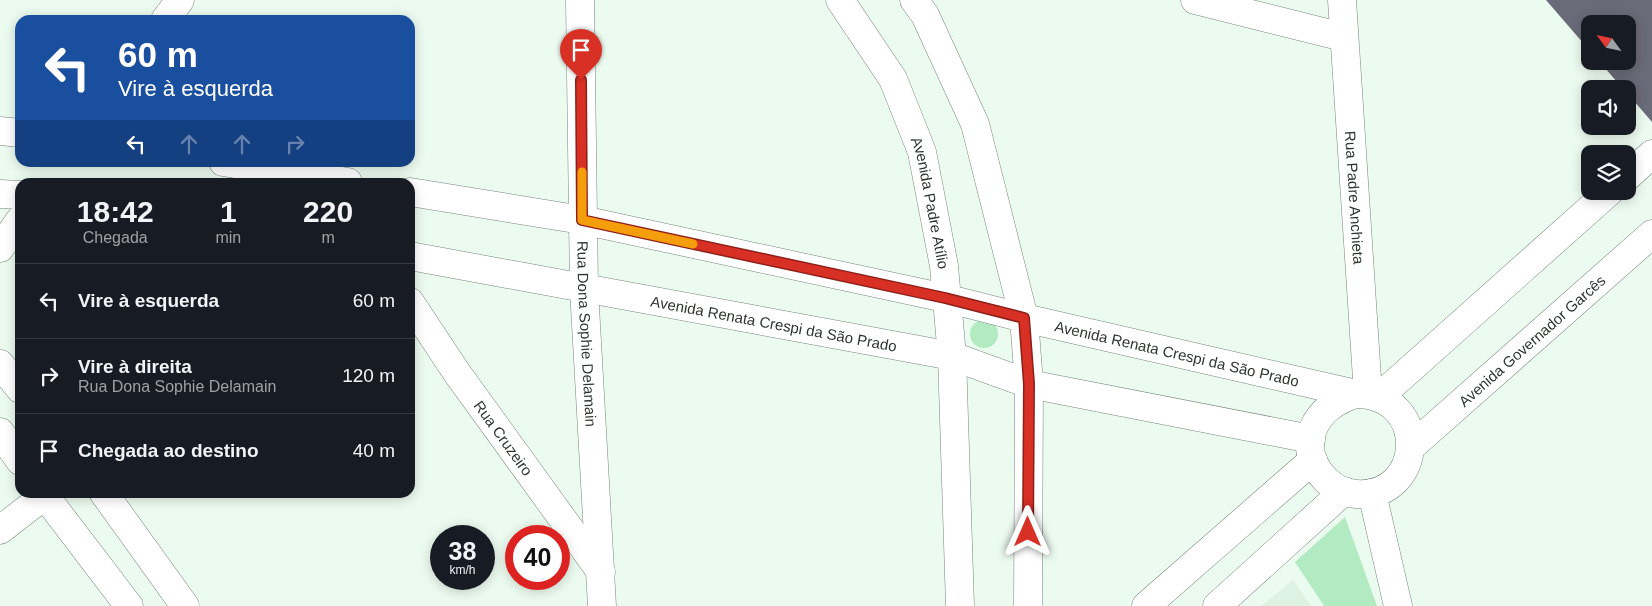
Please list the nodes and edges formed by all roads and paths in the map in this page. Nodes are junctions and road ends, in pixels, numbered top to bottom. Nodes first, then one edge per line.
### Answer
1 (180, 0) edge
2 (580, 0) edge
3 (840, 0) edge
4 (914, 0) edge
5 (1195, 0) edge
6 (1342, 0) edge
7 (169, 15) edge
8 (1344, 37) junction
9 (0, 131) edge
10 (15, 132) edge
11 (1652, 154) edge
12 (254, 167) edge
13 (1636, 169) edge
14 (323, 178) edge
15 (415, 193) edge
16 (0, 194) edge
17 (15, 195) edge
18 (1599, 200) edge
19 (582, 220) junction
20 (15, 227) edge
21 (1652, 234) edge
22 (0, 248) edge
23 (415, 257) edge
24 (584, 288) junction
25 (945, 298) junction
26 (415, 310) edge
27 (1024, 318) junction
28 (952, 356) junction
29 (0, 364) edge
30 (15, 383) edge
31 (1029, 384) junction
32 (1367, 395) junction
33 (0, 432) edge
34 (1411, 447) junction
35 (1312, 449) junction
36 (15, 454) edge
37 (1344, 491) junction
38 (1372, 493) junction
39 (38, 498) edge
40 (46, 498) edge
41 (107, 498) edge
42 (0, 530) edge
43 (600, 572) junction
44 (129, 606) edge
45 (185, 606) edge
46 (602, 606) edge
47 (960, 606) edge
48 (1028, 606) edge
49 (1146, 606) edge
50 (1216, 606) edge
51 (1398, 606) edge

1 - 7 street
2 - 19 street, Rua Dona Sophie Delamain
3 - 25 street, Avenida Padre Atílio
4 - 27 street
5 - 8 street
6 - 8 street, Rua Padre Anchieta
8 - 32 street, Rua Padre Anchieta
9 - 10 street
11 - 13 street
12 - 14 street
15 - 19 street, Avenida Renata Crespi da São Prado
16 - 17 street
18 - 32 street
19 - 24 street, Rua Dona Sophie Delamain
19 - 25 street, Avenida Renata Crespi da São Prado
20 - 22 street
21 - 34 street, Avenida Governador Garcês
23 - 24 street, Avenida Renata Crespi da São Prado
24 - 28 street, Avenida Renata Crespi da São Prado
24 - 43 street, Rua Dona Sophie Delamain
25 - 27 street, Avenida Renata Crespi da São Prado
25 - 28 street, Avenida Padre Atílio
26 - 43 street, Rua Cruzeiro
27 - 31 street
27 - 32 street, Avenida Renata Crespi da São Prado
28 - 31 street, Avenida Renata Crespi da São Prado
28 - 47 street, Avenida Padre Atílio
29 - 30 street
31 - 35 street, Avenida Renata Crespi da São Prado
31 - 48 street
32 - 34 street
32 - 35 street
33 - 36 street
34 - 38 street
35 - 37 street
35 - 49 street
37 - 38 street
37 - 50 street
38 - 51 street
39 - 42 street
40 - 44 street
41 - 45 street
43 - 46 street, Rua Dona Sophie Delamain

